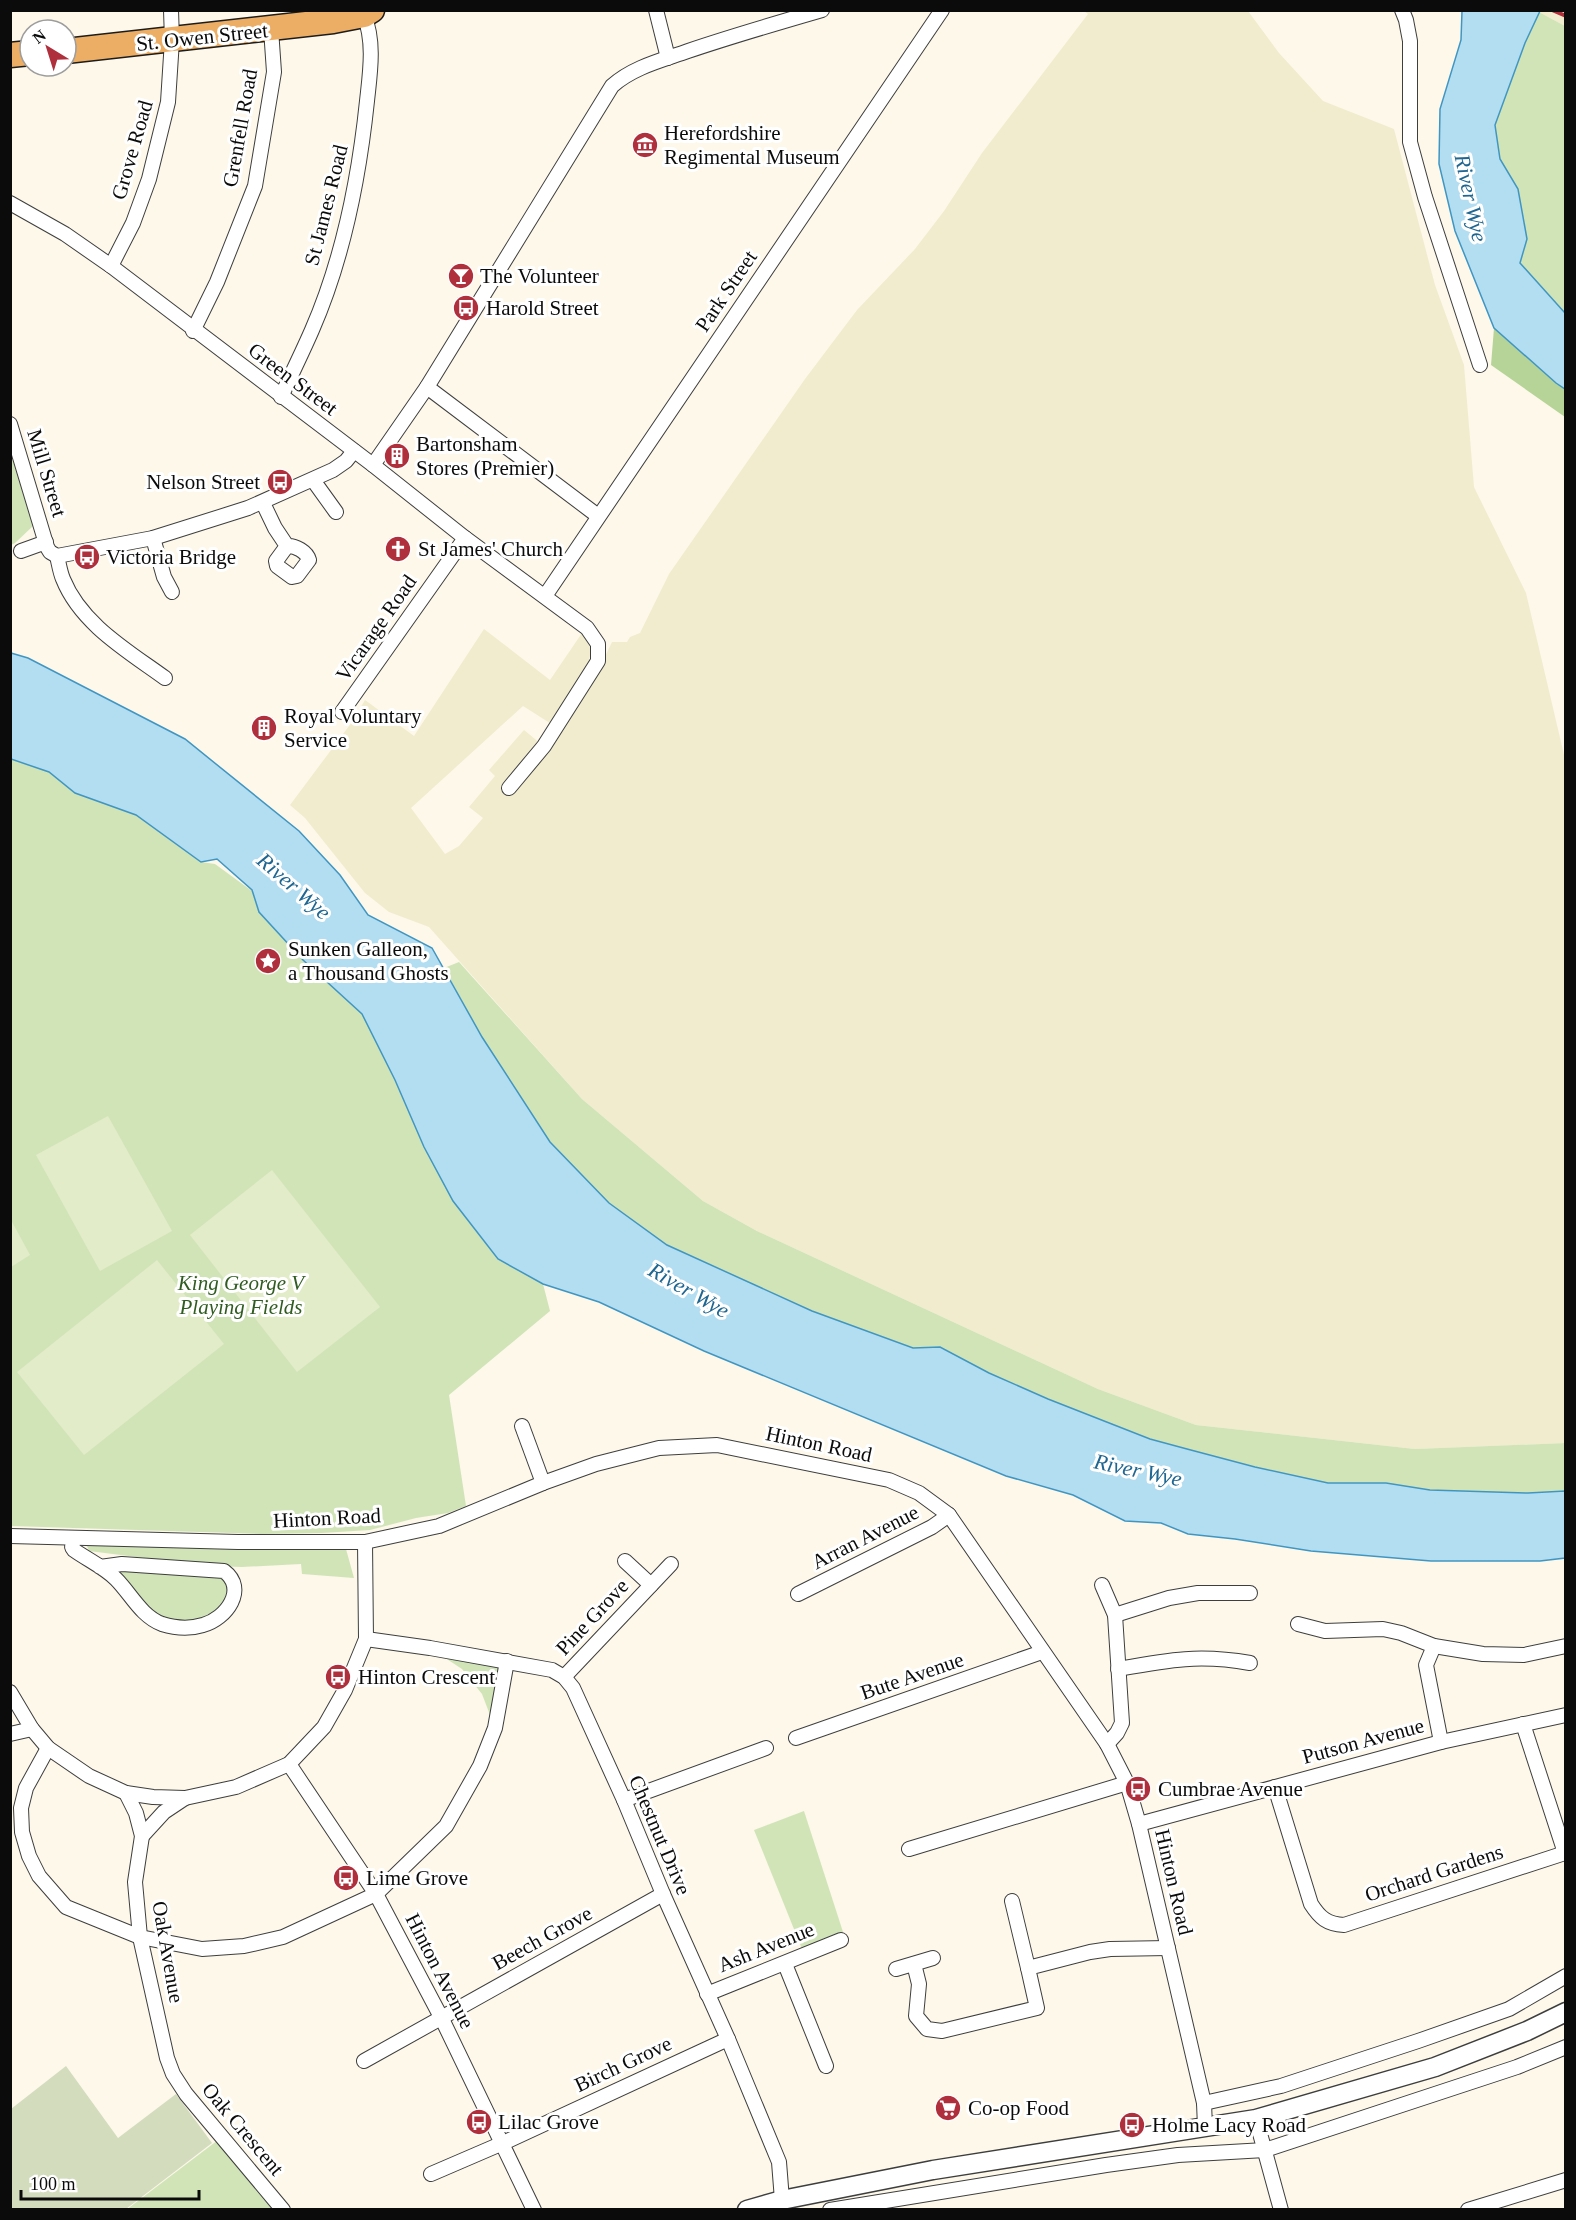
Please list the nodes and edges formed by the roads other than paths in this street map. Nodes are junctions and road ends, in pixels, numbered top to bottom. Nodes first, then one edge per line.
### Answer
1 (171, 10) edge
2 (656, 10) edge
3 (822, 10) edge
4 (942, 10) edge
5 (1402, 10) edge
6 (368, 13) edge
7 (272, 29) junction
8 (172, 40) junction
9 (78, 50) edge
10 (668, 58) junction
11 (10, 203) edge
12 (111, 266) junction
13 (194, 331) junction
14 (1480, 365) dead end
15 (427, 387) junction
16 (281, 397) junction
17 (10, 424) edge
18 (354, 452) junction
19 (373, 465) junction
20 (313, 480) junction
21 (263, 503) junction
22 (336, 512) dead end
23 (598, 516) junction
24 (153, 538) junction
25 (465, 538) junction
26 (46, 542) junction
27 (287, 546) dead end
28 (21, 551) dead end
29 (57, 556) junction
30 (172, 592) dead end
31 (545, 596) junction
32 (165, 678) dead end
33 (342, 712) dead end
34 (509, 788) dead end
35 (522, 1426) dead end
36 (543, 1483) junction
37 (949, 1515) junction
38 (10, 1536) edge
39 (74, 1538) junction
40 (365, 1542) junction
41 (625, 1561) dead end
42 (671, 1564) dead end
43 (100, 1567) junction
44 (651, 1585) junction
45 (1102, 1585) dead end
46 (1250, 1593) dead end
47 (798, 1594) dead end
48 (1115, 1615) junction
49 (1298, 1624) dead end
50 (366, 1639) junction
51 (1434, 1646) junction
52 (1566, 1646) edge
53 (1042, 1652) junction
54 (507, 1661) junction
55 (1250, 1663) dead end
56 (1118, 1669) junction
57 (564, 1677) junction
58 (10, 1692) edge
59 (1566, 1715) edge
60 (1523, 1724) junction
61 (32, 1729) junction
62 (10, 1734) edge
63 (796, 1738) dead end
64 (1441, 1742) junction
65 (1107, 1744) junction
66 (48, 1748) junction
67 (766, 1748) dead end
68 (290, 1764) junction
69 (1127, 1783) junction
70 (1275, 1787) junction
71 (126, 1793) junction
72 (185, 1798) junction
73 (624, 1800) junction
74 (1139, 1824) junction
75 (142, 1836) junction
76 (909, 1849) dead end
77 (376, 1894) junction
78 (663, 1894) junction
79 (1012, 1901) dead end
80 (140, 1937) junction
81 (841, 1940) dead end
82 (1168, 1948) junction
83 (933, 1958) dead end
84 (785, 1964) junction
85 (914, 1964) junction
86 (1028, 1968) junction
87 (896, 1969) dead end
88 (1566, 1977) edge
89 (707, 1994) junction
90 (1566, 2012) edge
91 (442, 2019) junction
92 (728, 2039) junction
93 (1566, 2047) edge
94 (364, 2061) dead end
95 (826, 2066) dead end
96 (173, 2074) joint
97 (1204, 2103) junction
98 (1256, 2120) junction
99 (1205, 2127) junction
100 (503, 2143) junction
101 (1265, 2150) junction
102 (431, 2174) dead end
103 (1565, 2181) edge
104 (783, 2205) edge
105 (283, 2210) edge
106 (534, 2210) edge
107 (747, 2210) edge
108 (830, 2210) edge
109 (1281, 2210) edge
110 (1468, 2210) edge

1 - 8 street, Grove Road
2 - 10 street
3 - 10 street
4 - 23 street, Park Street
5 - 14 street
6 - 7 highway, St. Owen Street
6 - 16 street, St James Road
7 - 8 highway, St. Owen Street
7 - 13 street, Grenfell Road
8 - 9 highway, St. Owen Street
8 - 12 street, Grove Road
10 - 15 street
11 - 12 street, Green Street
12 - 13 street, Green Street
13 - 16 street, Green Street
15 - 19 street
15 - 23 street
16 - 18 street, Green Street
17 - 26 street, Mill Street
18 - 19 street, Green Street
18 - 20 street
19 - 25 street, Green Street
20 - 21 street
20 - 22 street
21 - 24 street
21 - 27 street
23 - 31 street, Park Street
24 - 29 street
24 - 30 street
25 - 31 street, Green Street
25 - 33 street, Vicarage Road
26 - 28 street, Mill Street
26 - 29 street
29 - 32 street
31 - 34 street, Green Street
35 - 36 street
36 - 37 street, Hinton Road
36 - 40 street, Hinton Road
37 - 47 street, Arran Avenue
37 - 53 street, Hinton Road
38 - 39 street, Hinton Road
39 - 40 street, Hinton Road
39 - 43 street
40 - 50 street
41 - 44 street, Pine Grove
42 - 44 street, Pine Grove
43 - 43 street
44 - 57 street, Pine Grove
45 - 48 street
46 - 48 street
48 - 56 street
49 - 51 street
50 - 54 street
50 - 68 street
51 - 52 street
51 - 64 street
53 - 63 street, Bute Avenue
53 - 65 street, Hinton Road
54 - 57 street
54 - 77 street
55 - 56 street
56 - 65 street
57 - 73 street, Chestnut Drive
58 - 61 street
59 - 60 street, Putson Avenue
60 - 64 street, Putson Avenue
60 - 70 street, Orchard Gardens
61 - 62 street
61 - 66 street
64 - 70 street, Putson Avenue
65 - 69 street, Hinton Road
66 - 71 street
66 - 80 street
67 - 73 street
68 - 72 street
68 - 77 street, Hinton Avenue
69 - 74 street, Hinton Road
69 - 76 street
70 - 74 street, Putson Avenue
71 - 72 street
71 - 75 street, Oak Avenue
72 - 75 street
73 - 78 street, Chestnut Drive
74 - 82 street, Hinton Road
75 - 80 street, Oak Avenue
77 - 80 street
77 - 91 street, Hinton Avenue
78 - 89 street, Chestnut Drive
78 - 91 street, Beech Grove
79 - 86 street
80 - 96 street, Oak Avenue
81 - 84 street, Ash Avenue
82 - 86 street
82 - 97 street, Hinton Road
83 - 85 street
84 - 89 street, Ash Avenue
84 - 95 street
85 - 86 street
85 - 87 street
88 - 97 street
89 - 92 street, Chestnut Drive
90 - 98 street
91 - 94 street, Beech Grove
91 - 100 street, Hinton Avenue
92 - 100 street, Birch Grove
92 - 104 street, Chestnut Drive
93 - 101 street
96 - 105 street, Oak Crescent
97 - 99 street, Hinton Road
98 - 99 street
98 - 101 street
99 - 104 street
100 - 102 street
100 - 106 street, Hinton Avenue
101 - 108 street
101 - 109 street
103 - 110 street
104 - 107 street

